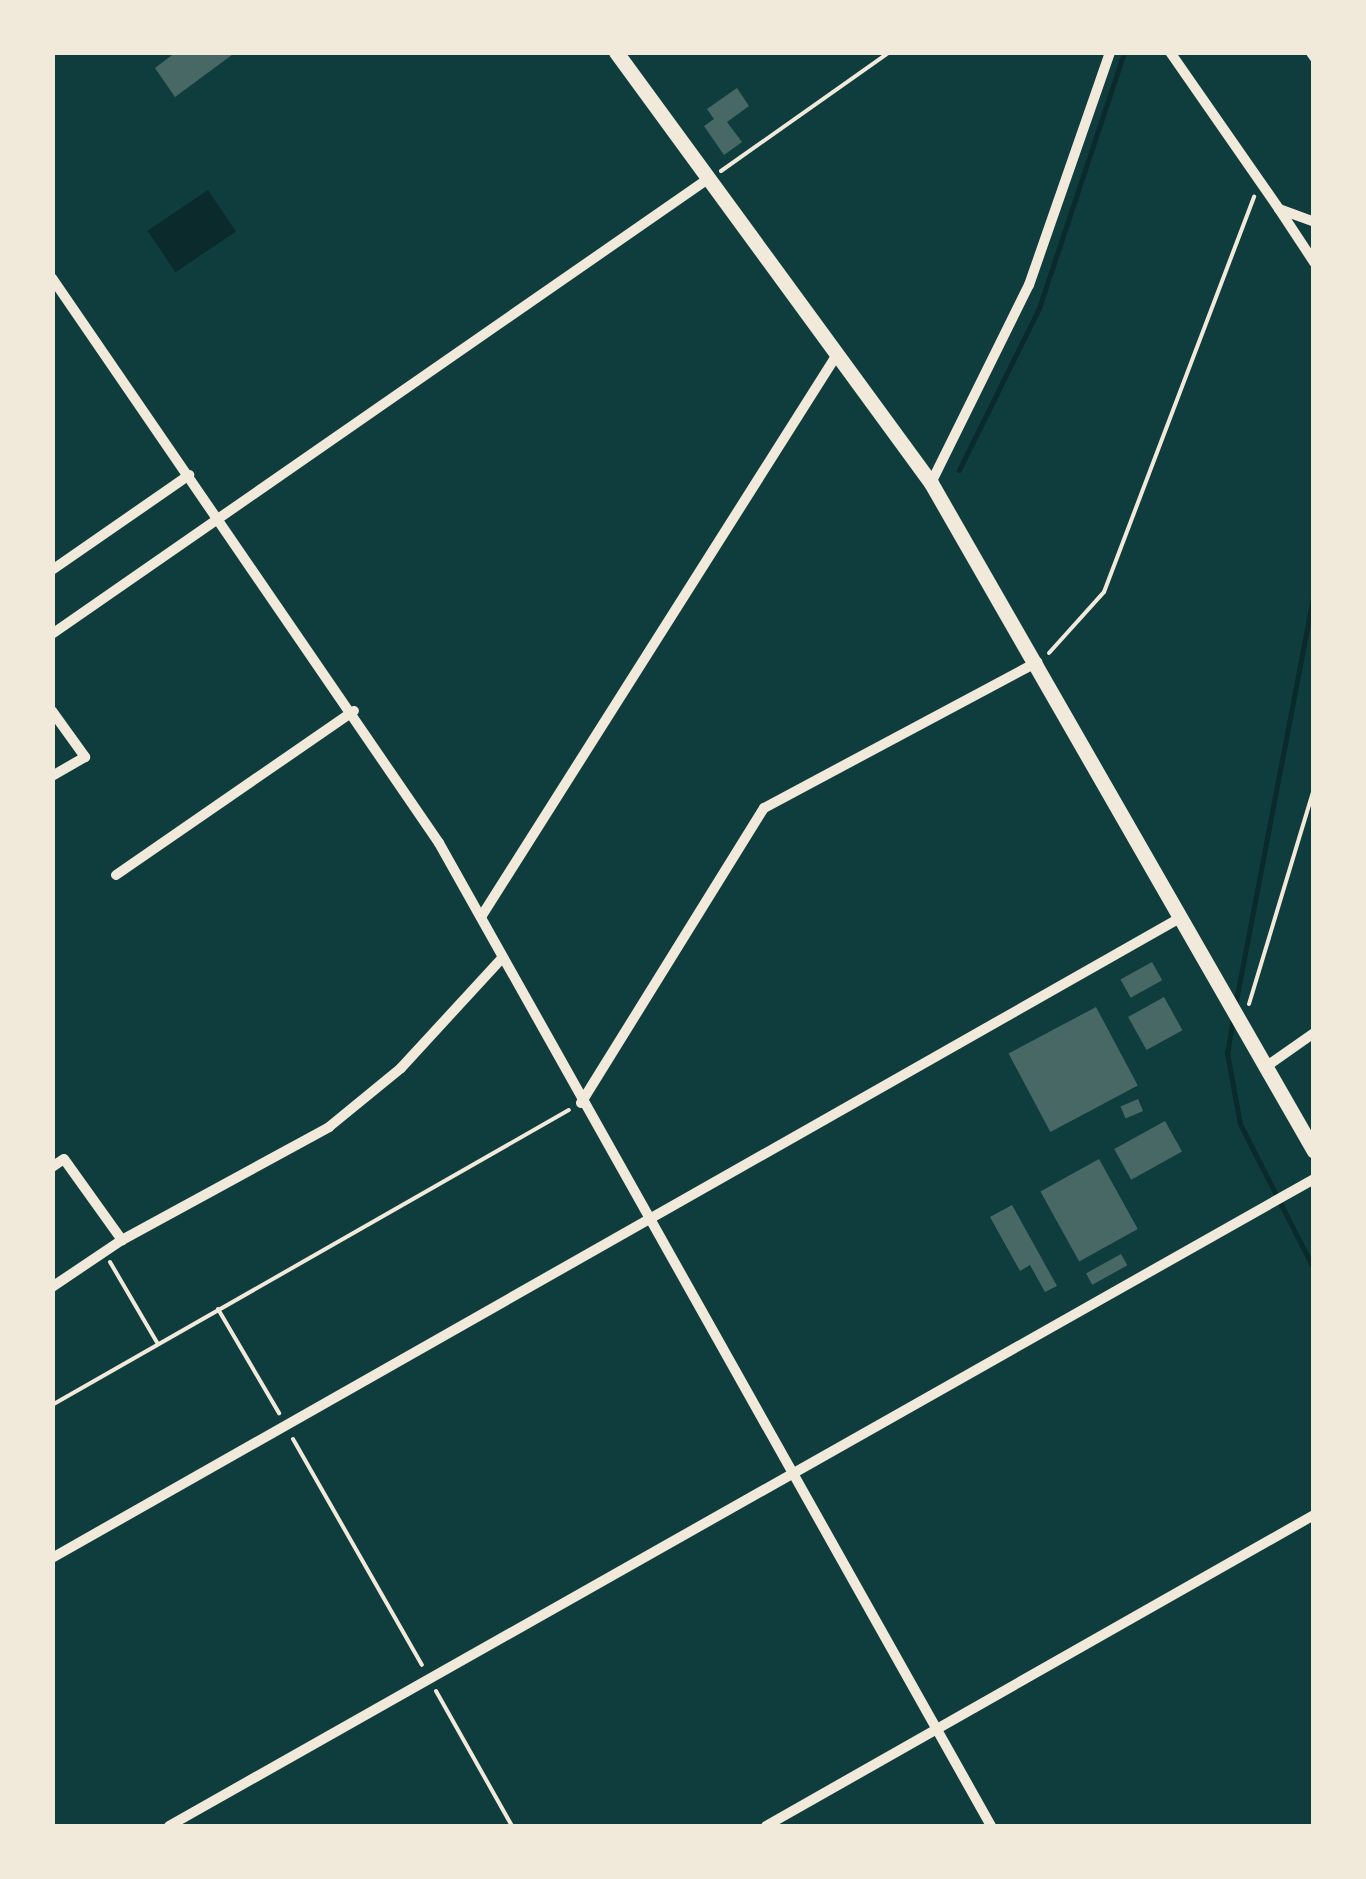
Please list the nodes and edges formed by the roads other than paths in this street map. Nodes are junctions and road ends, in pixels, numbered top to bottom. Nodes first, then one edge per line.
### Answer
1 (616, 52) edge
2 (1110, 52) edge
3 (1170, 52) edge
4 (708, 179) junction
5 (1279, 209) junction
6 (1314, 222) edge
7 (1314, 262) edge
8 (52, 278) edge
9 (838, 352) junction
10 (189, 475) junction
11 (931, 483) junction
12 (218, 518) junction
13 (52, 570) edge
14 (52, 634) edge
15 (1037, 662) junction
16 (52, 711) edge
17 (354, 711) junction
18 (52, 776) edge
19 (116, 875) dead end
20 (482, 917) junction
21 (1180, 918) junction
22 (502, 958) junction
23 (1314, 1033) edge
24 (1264, 1068) junction
25 (582, 1103) junction
26 (1314, 1152) edge
27 (52, 1166) edge
28 (1314, 1179) edge
29 (648, 1223) junction
30 (122, 1240) junction
31 (55, 1281) edge
32 (792, 1475) junction
33 (1314, 1515) edge
34 (52, 1558) edge
35 (937, 1730) junction
36 (169, 1826) edge
37 (766, 1826) edge
38 (991, 1826) edge

1 - 4 street
2 - 11 street
3 - 5 street
4 - 9 street
4 - 12 street
5 - 6 street
5 - 7 street
8 - 10 street
9 - 11 street
9 - 20 street
10 - 12 street
10 - 13 street
11 - 15 street
12 - 14 street
12 - 17 street
15 - 21 street
15 - 25 street
16 - 18 street
17 - 19 street
17 - 20 street
20 - 22 street
21 - 24 street
21 - 29 street
22 - 25 street
22 - 30 street
23 - 24 street
24 - 26 street
25 - 29 street
27 - 30 street
28 - 32 street
29 - 32 street
29 - 34 street
30 - 31 street
32 - 35 street
32 - 36 street
33 - 35 street
35 - 37 street
35 - 38 street

